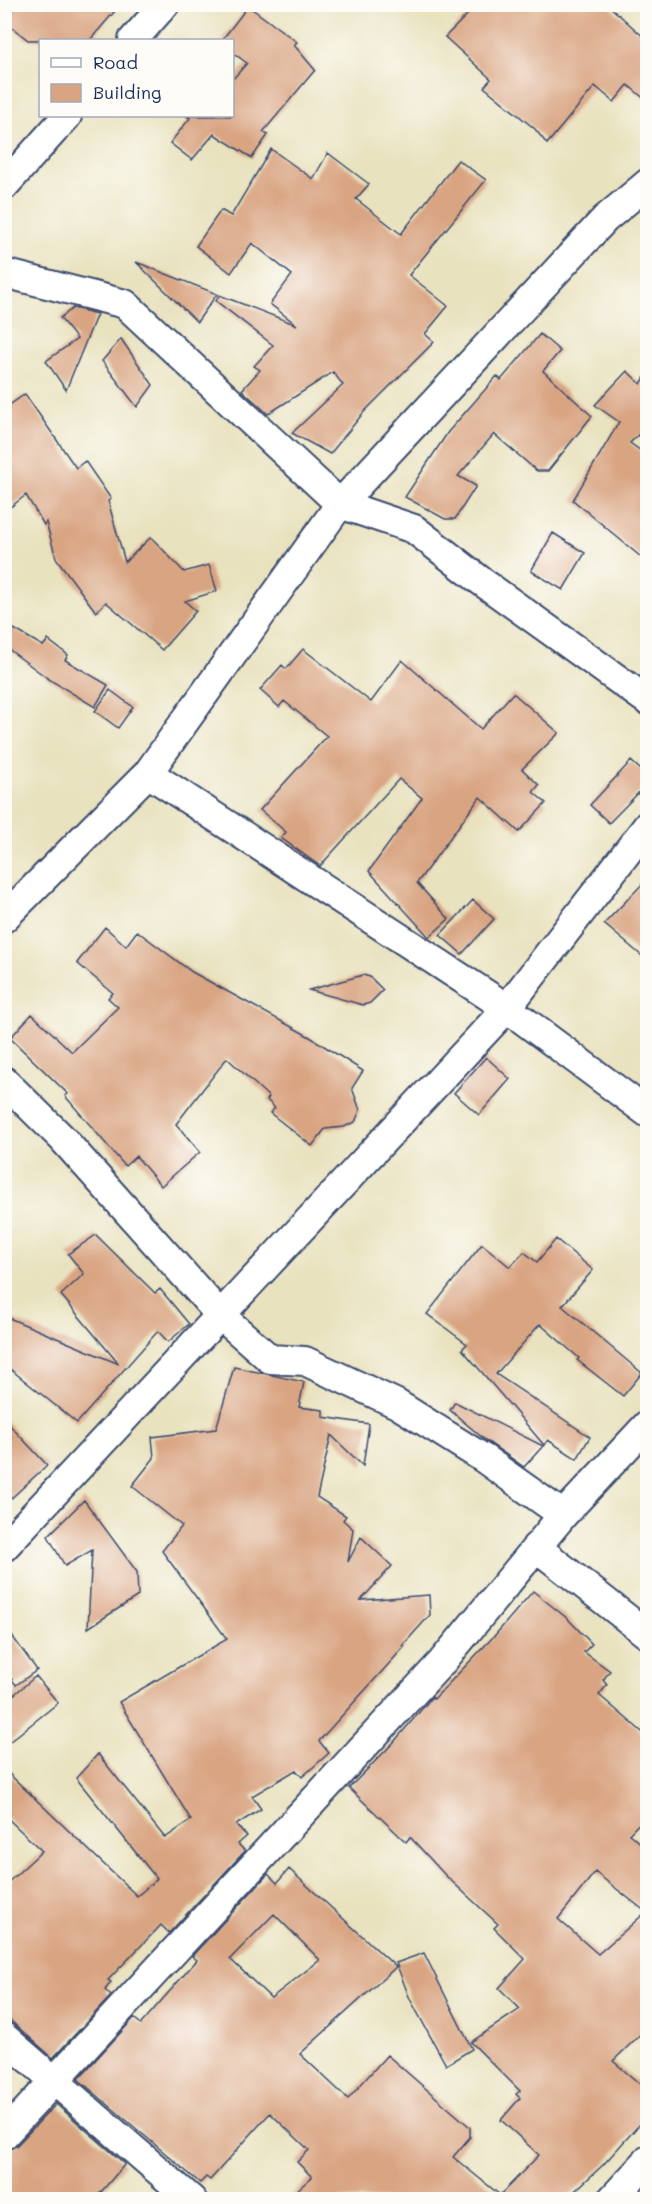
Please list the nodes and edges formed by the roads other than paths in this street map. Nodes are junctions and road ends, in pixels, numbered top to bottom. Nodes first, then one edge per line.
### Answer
1 (165, 4) edge
2 (134, 39) edge
3 (66, 117) edge
4 (648, 183) edge
5 (4, 186) edge
6 (4, 273) edge
7 (340, 504) junction
8 (648, 701) edge
9 (148, 773) junction
10 (648, 825) edge
11 (4, 918) edge
12 (507, 1008) junction
13 (4, 1081) edge
14 (648, 1113) edge
15 (220, 1315) junction
16 (648, 1424) edge
17 (563, 1515) junction
18 (4, 1547) edge
19 (536, 1547) junction
20 (648, 1635) edge
21 (4, 2037) edge
22 (54, 2079) junction
23 (4, 2135) edge
24 (648, 2160) edge
25 (192, 2199) edge
26 (611, 2199) edge

1 - 2 street
3 - 5 street
4 - 7 street
6 - 7 street
7 - 8 street
7 - 9 street
9 - 11 street
9 - 12 street
10 - 12 street
12 - 14 street
12 - 15 street
13 - 15 street
15 - 17 street
15 - 18 street
16 - 17 street
17 - 19 street
19 - 20 street
19 - 22 street
21 - 22 street
22 - 23 street
22 - 25 street
24 - 26 street

